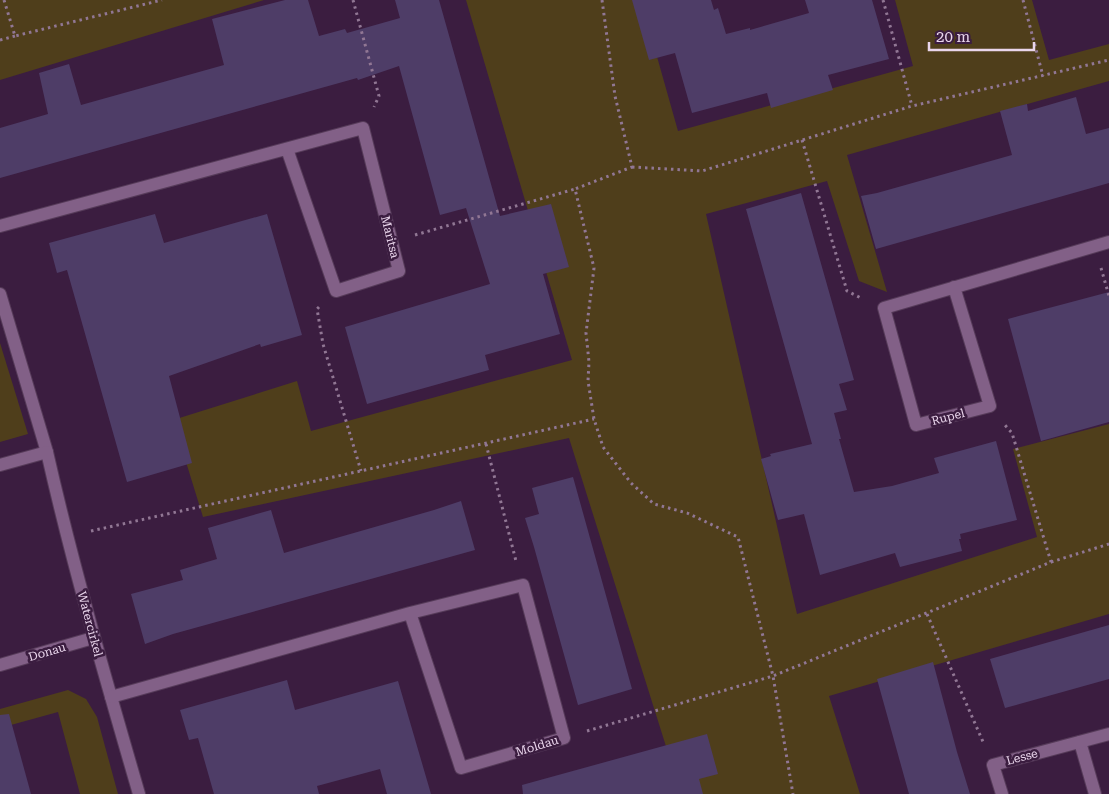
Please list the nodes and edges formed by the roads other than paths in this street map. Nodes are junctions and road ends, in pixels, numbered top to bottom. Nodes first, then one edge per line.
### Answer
1 (287, 149) junction
2 (0, 226) edge
3 (1109, 242) edge
4 (954, 287) junction
5 (0, 294) edge
6 (47, 452) junction
7 (0, 465) edge
8 (410, 613) junction
9 (93, 638) junction
10 (0, 665) edge
11 (111, 697) junction
12 (1109, 734) edge
13 (1080, 742) junction
14 (139, 794) edge
15 (1002, 794) edge
16 (1095, 794) edge

1 - 1 street, Maritsa
1 - 2 street
3 - 4 street
4 - 4 street, Rupel
5 - 6 street, Watercirkel
6 - 7 street
6 - 9 street, Watercirkel
8 - 8 street, Moldau
8 - 11 street
9 - 10 street, Donau
9 - 11 street, Watercirkel
11 - 14 street, Watercirkel
12 - 13 street, Lesse
13 - 15 street, Lesse
13 - 16 street

